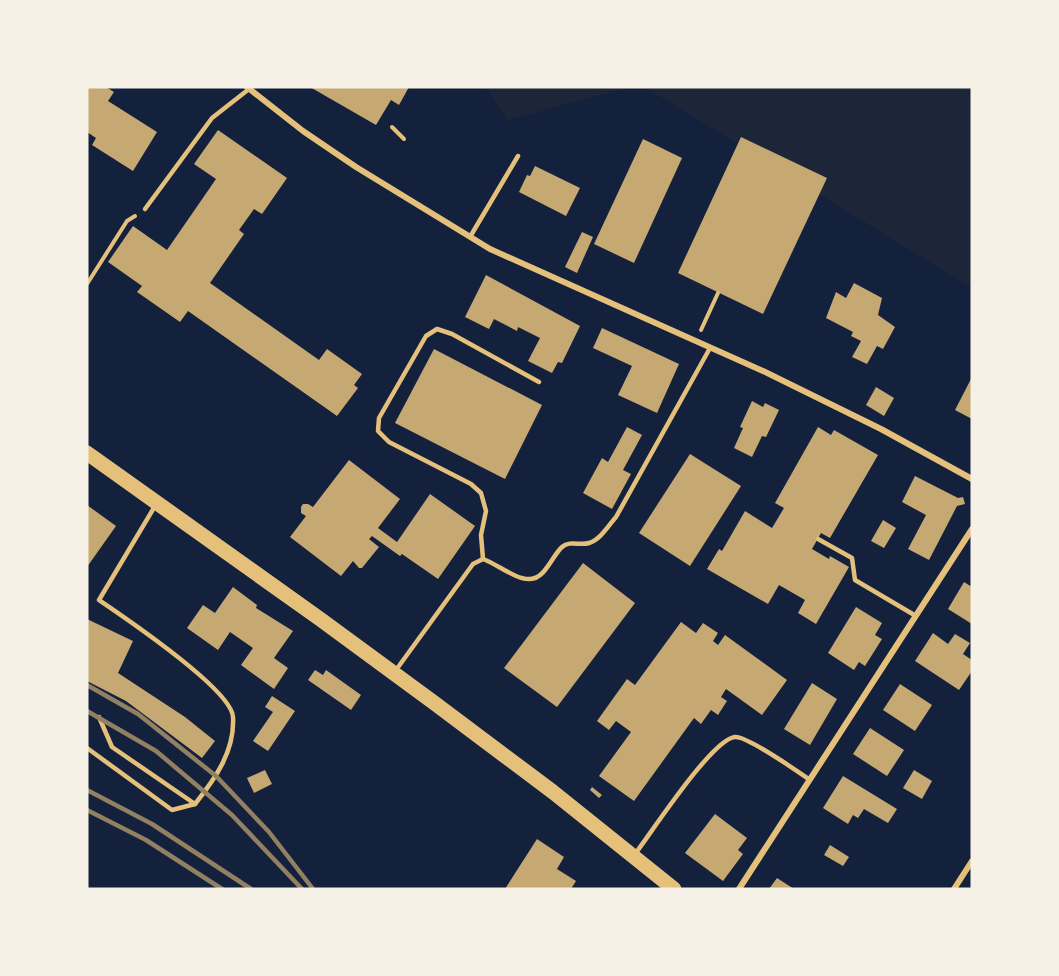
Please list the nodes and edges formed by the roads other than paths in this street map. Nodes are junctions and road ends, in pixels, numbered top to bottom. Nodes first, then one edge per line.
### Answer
1 (248, 88) edge
2 (518, 156) dead end
3 (145, 209) road end
4 (470, 237) junction
5 (710, 348) junction
6 (539, 382) dead end
7 (87, 453) edge
8 (972, 478) edge
9 (157, 502) junction
10 (972, 529) edge
11 (818, 539) dead end
12 (483, 559) junction
13 (916, 616) junction
14 (394, 673) junction
15 (99, 717) dead end
16 (87, 748) edge
17 (810, 780) junction
18 (195, 804) junction
19 (633, 857) junction
20 (972, 861) edge
21 (674, 889) edge
22 (740, 889) edge
23 (954, 889) edge

1 - 3 lane
1 - 4 street
2 - 4 lane
4 - 5 street
5 - 8 street
5 - 12 lane
6 - 12 lane
7 - 9 main road
9 - 14 main road
9 - 18 lane
10 - 13 street
11 - 13 lane
12 - 14 lane
13 - 17 street
14 - 19 main road
15 - 18 lane
16 - 18 lane
17 - 19 lane
17 - 22 street
19 - 21 main road
20 - 23 street

